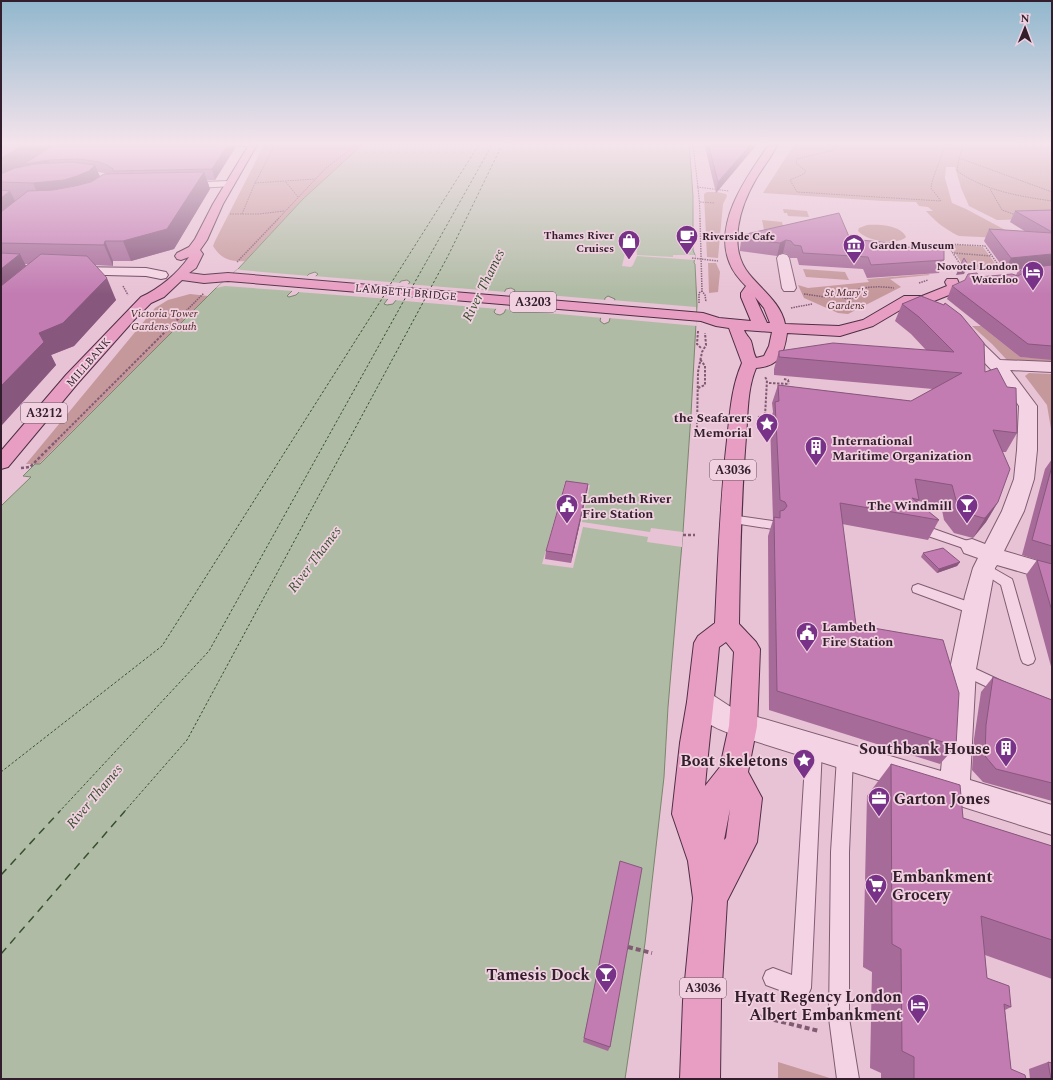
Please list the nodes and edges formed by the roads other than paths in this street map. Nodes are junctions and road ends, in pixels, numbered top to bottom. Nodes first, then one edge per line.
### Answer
1 (224, 193) edge
2 (743, 193) edge
3 (193, 250) junction
4 (783, 258) edge
5 (168, 268) junction
6 (58, 270) edge
7 (181, 275) junction
8 (966, 280) edge
9 (952, 282) junction
10 (752, 287) junction
11 (789, 288) dead end
12 (909, 299) junction
13 (146, 300) junction
14 (702, 315) junction
15 (778, 323) junction
16 (735, 324) junction
17 (756, 343) junction
18 (996, 365) junction
19 (1052, 367) edge
20 (1, 463) edge
21 (731, 520) junction
22 (924, 522) edge
23 (773, 525) edge
24 (982, 557) junction
25 (1052, 573) edge
26 (918, 589) dead end
27 (975, 610) junction
28 (727, 627) junction
29 (1028, 659) dead end
30 (963, 669) junction
31 (1013, 693) edge
32 (701, 702) junction
33 (743, 726) junction
34 (814, 748) junction
35 (845, 757) junction
36 (733, 774) junction
37 (954, 791) junction
38 (1052, 820) edge
39 (704, 861) junction
40 (710, 898) junction
41 (772, 978) dead end
42 (700, 1079) edge
43 (848, 1079) edge

1 - 3 main road, MILLBANK / A3212
2 - 10 main road
3 - 5 main road, MILLBANK / A3212
3 - 7 main road, MILLBANK / A3212
4 - 11 street
5 - 6 street
5 - 7 main road, LAMBETH BRIDGE / A3203
5 - 13 main road, MILLBANK / A3212
7 - 13 main road, MILLBANK / A3212
7 - 14 main road, LAMBETH BRIDGE / A3203
8 - 9 main road, A3203
9 - 12 main road, A3203
9 - 12 main road, A3203
10 - 15 main road
10 - 17 main road
12 - 15 main road, A3203
12 - 18 street
13 - 20 main road, MILLBANK / A3212
14 - 16 main road, LAMBETH BRIDGE / A3203
14 - 17 main road, LAMBETH BRIDGE
15 - 17 main road, A3203
15 - 17 main road
16 - 17 main road, LAMBETH BRIDGE / A3203
16 - 17 main road
17 - 21 main road, A3036
18 - 19 street
18 - 24 street
21 - 23 lane
21 - 28 main road, A3036
22 - 24 lane
24 - 25 street
24 - 27 street
24 - 29 lane
26 - 27 lane
27 - 30 street
28 - 32 main road, A3036
28 - 33 main road, A3036
30 - 31 lane
30 - 37 street
32 - 33 street
32 - 39 main road, A3036
33 - 34 street
33 - 36 main road, A3036
34 - 35 street
34 - 41 lane
35 - 37 street
35 - 43 lane
36 - 39 main road, A3036
36 - 40 main road, A3036
37 - 38 street
39 - 40 main road, A3036
40 - 42 main road, A3036

